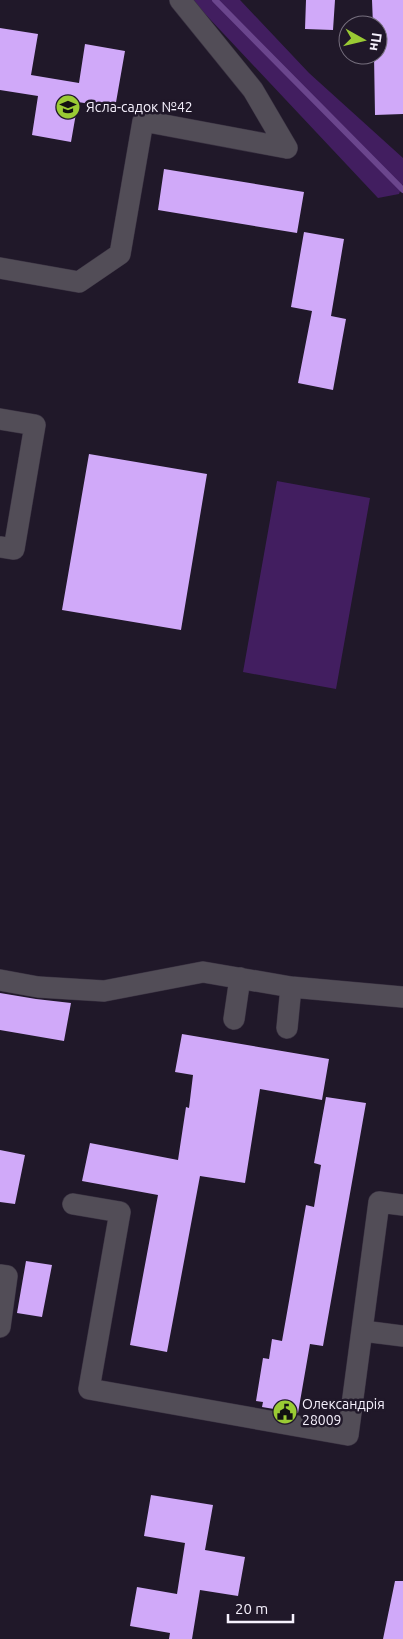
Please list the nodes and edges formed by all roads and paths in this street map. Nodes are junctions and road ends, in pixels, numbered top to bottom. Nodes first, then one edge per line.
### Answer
1 (180, 0) edge
2 (0, 268) edge
3 (0, 419) edge
4 (0, 547) edge
5 (240, 978) junction
6 (0, 980) edge
7 (291, 986) junction
8 (403, 997) edge
9 (234, 1019) dead end
10 (287, 1028) dead end
11 (73, 1204) dead end
12 (403, 1205) edge
13 (0, 1275) edge
14 (0, 1326) edge
15 (363, 1330) junction
16 (403, 1336) edge

1 - 2 lane
3 - 4 lane
5 - 6 lane
5 - 7 lane
5 - 9 lane
7 - 8 lane
7 - 10 lane
11 - 15 lane
12 - 15 lane
13 - 14 lane
15 - 16 lane

